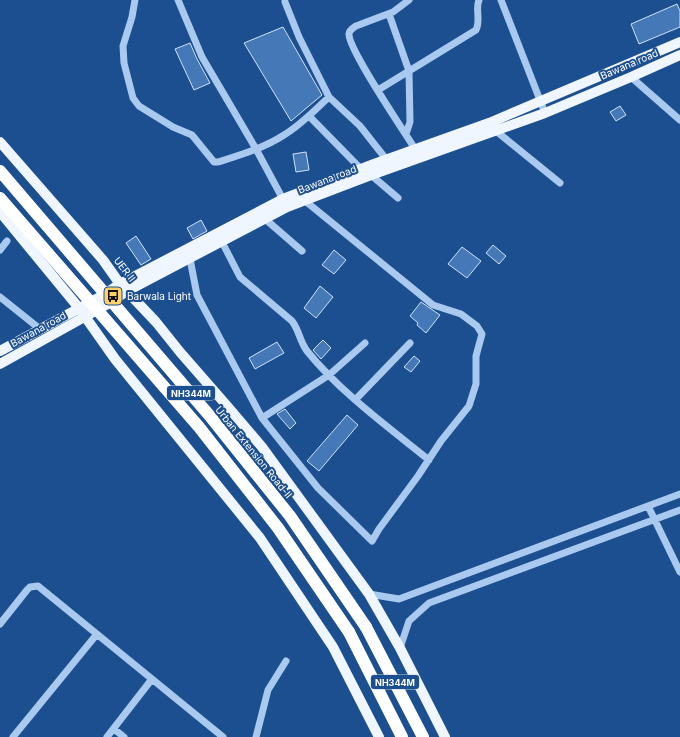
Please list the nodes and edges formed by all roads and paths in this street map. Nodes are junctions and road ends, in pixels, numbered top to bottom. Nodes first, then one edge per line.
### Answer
1 (135, 0) edge
2 (178, 0) edge
3 (409, 0) edge
4 (479, 0) edge
5 (502, 0) edge
6 (285, 2) dead end
7 (389, 14) junction
8 (680, 42) edge
9 (680, 55) edge
10 (409, 71) junction
11 (632, 77) junction
12 (378, 90) junction
13 (329, 97) junction
14 (541, 102) junction
15 (545, 112) junction
16 (309, 116) junction
17 (680, 120) edge
18 (496, 131) junction
19 (406, 134) junction
20 (0, 142) edge
21 (256, 149) junction
22 (415, 149) junction
23 (386, 160) junction
24 (360, 169) junction
25 (0, 172) edge
26 (371, 175) junction
27 (560, 183) dead end
28 (0, 198) edge
29 (398, 198) dead end
30 (304, 200) junction
31 (285, 203) junction
32 (0, 212) edge
33 (264, 218) junction
34 (7, 241) dead end
35 (222, 242) junction
36 (0, 250) edge
37 (302, 251) dead end
38 (190, 258) junction
39 (124, 287) junction
40 (0, 297) edge
41 (82, 312) junction
42 (40, 329) junction
43 (365, 343) dead end
44 (410, 343) dead end
45 (0, 351) edge
46 (0, 364) edge
47 (329, 376) junction
48 (356, 399) junction
49 (262, 418) junction
50 (429, 460) junction
51 (680, 494) edge
52 (648, 506) junction
53 (680, 510) edge
54 (654, 520) junction
55 (678, 563) edge
56 (680, 572) edge
57 (369, 594) junction
58 (0, 624) edge
59 (97, 634) junction
60 (400, 648) junction
61 (286, 662) dead end
62 (152, 679) junction
63 (114, 729) junction
64 (13, 737) edge
65 (107, 737) edge
66 (124, 737) edge
67 (223, 737) edge
68 (256, 737) edge
69 (379, 737) edge
70 (402, 737) edge
71 (423, 737) edge
72 (445, 737) edge

1 - 21 street
2 - 21 street
3 - 7 street
4 - 10 street
5 - 14 street
6 - 13 street
7 - 10 street
7 - 12 street
8 - 14 main road, Bawana road
9 - 11 main road, Bawana road
10 - 12 street
10 - 19 street
11 - 15 main road, Bawana road
11 - 17 street
12 - 19 street
13 - 16 street
13 - 23 street
14 - 15 street
14 - 22 main road, Bawana road
15 - 18 main road, Bawana road
16 - 21 street
16 - 24 street
18 - 26 main road, Bawana road
18 - 27 street
19 - 22 street
20 - 39 main road, UER II
21 - 31 street
22 - 23 main road, Bawana road
23 - 24 main road, Bawana road
24 - 31 main road, Bawana road
25 - 71 highway, Urban Extension Road-II / NH344M, bridge
26 - 29 street
26 - 30 main road, Bawana road
28 - 70 highway, NH344M, bridge
30 - 31 main road, Bawana road
30 - 50 street
31 - 33 main road, Bawana road
31 - 39 main road, Bawana road
32 - 41 main road
33 - 35 main road, Bawana road
33 - 37 street
34 - 36 street
35 - 38 main road, Bawana road
35 - 47 street
38 - 39 main road, Bawana road
38 - 49 street
39 - 41 main road, Bawana road
39 - 57 main road, UER II
40 - 42 street
41 - 42 main road, Bawana road
41 - 46 main road, Bawana road
41 - 69 main road
42 - 45 main road, Bawana road
43 - 47 street
44 - 48 street
47 - 48 street
47 - 49 street
48 - 50 street
49 - 50 street
51 - 52 street
52 - 54 street
52 - 57 street
53 - 54 street
54 - 55 street
54 - 60 street
55 - 56 street
57 - 60 main road, UER II
58 - 59 street
59 - 62 street
59 - 64 street
60 - 72 main road, UER II
61 - 68 street
62 - 63 street
62 - 67 street
63 - 65 street
63 - 66 street

